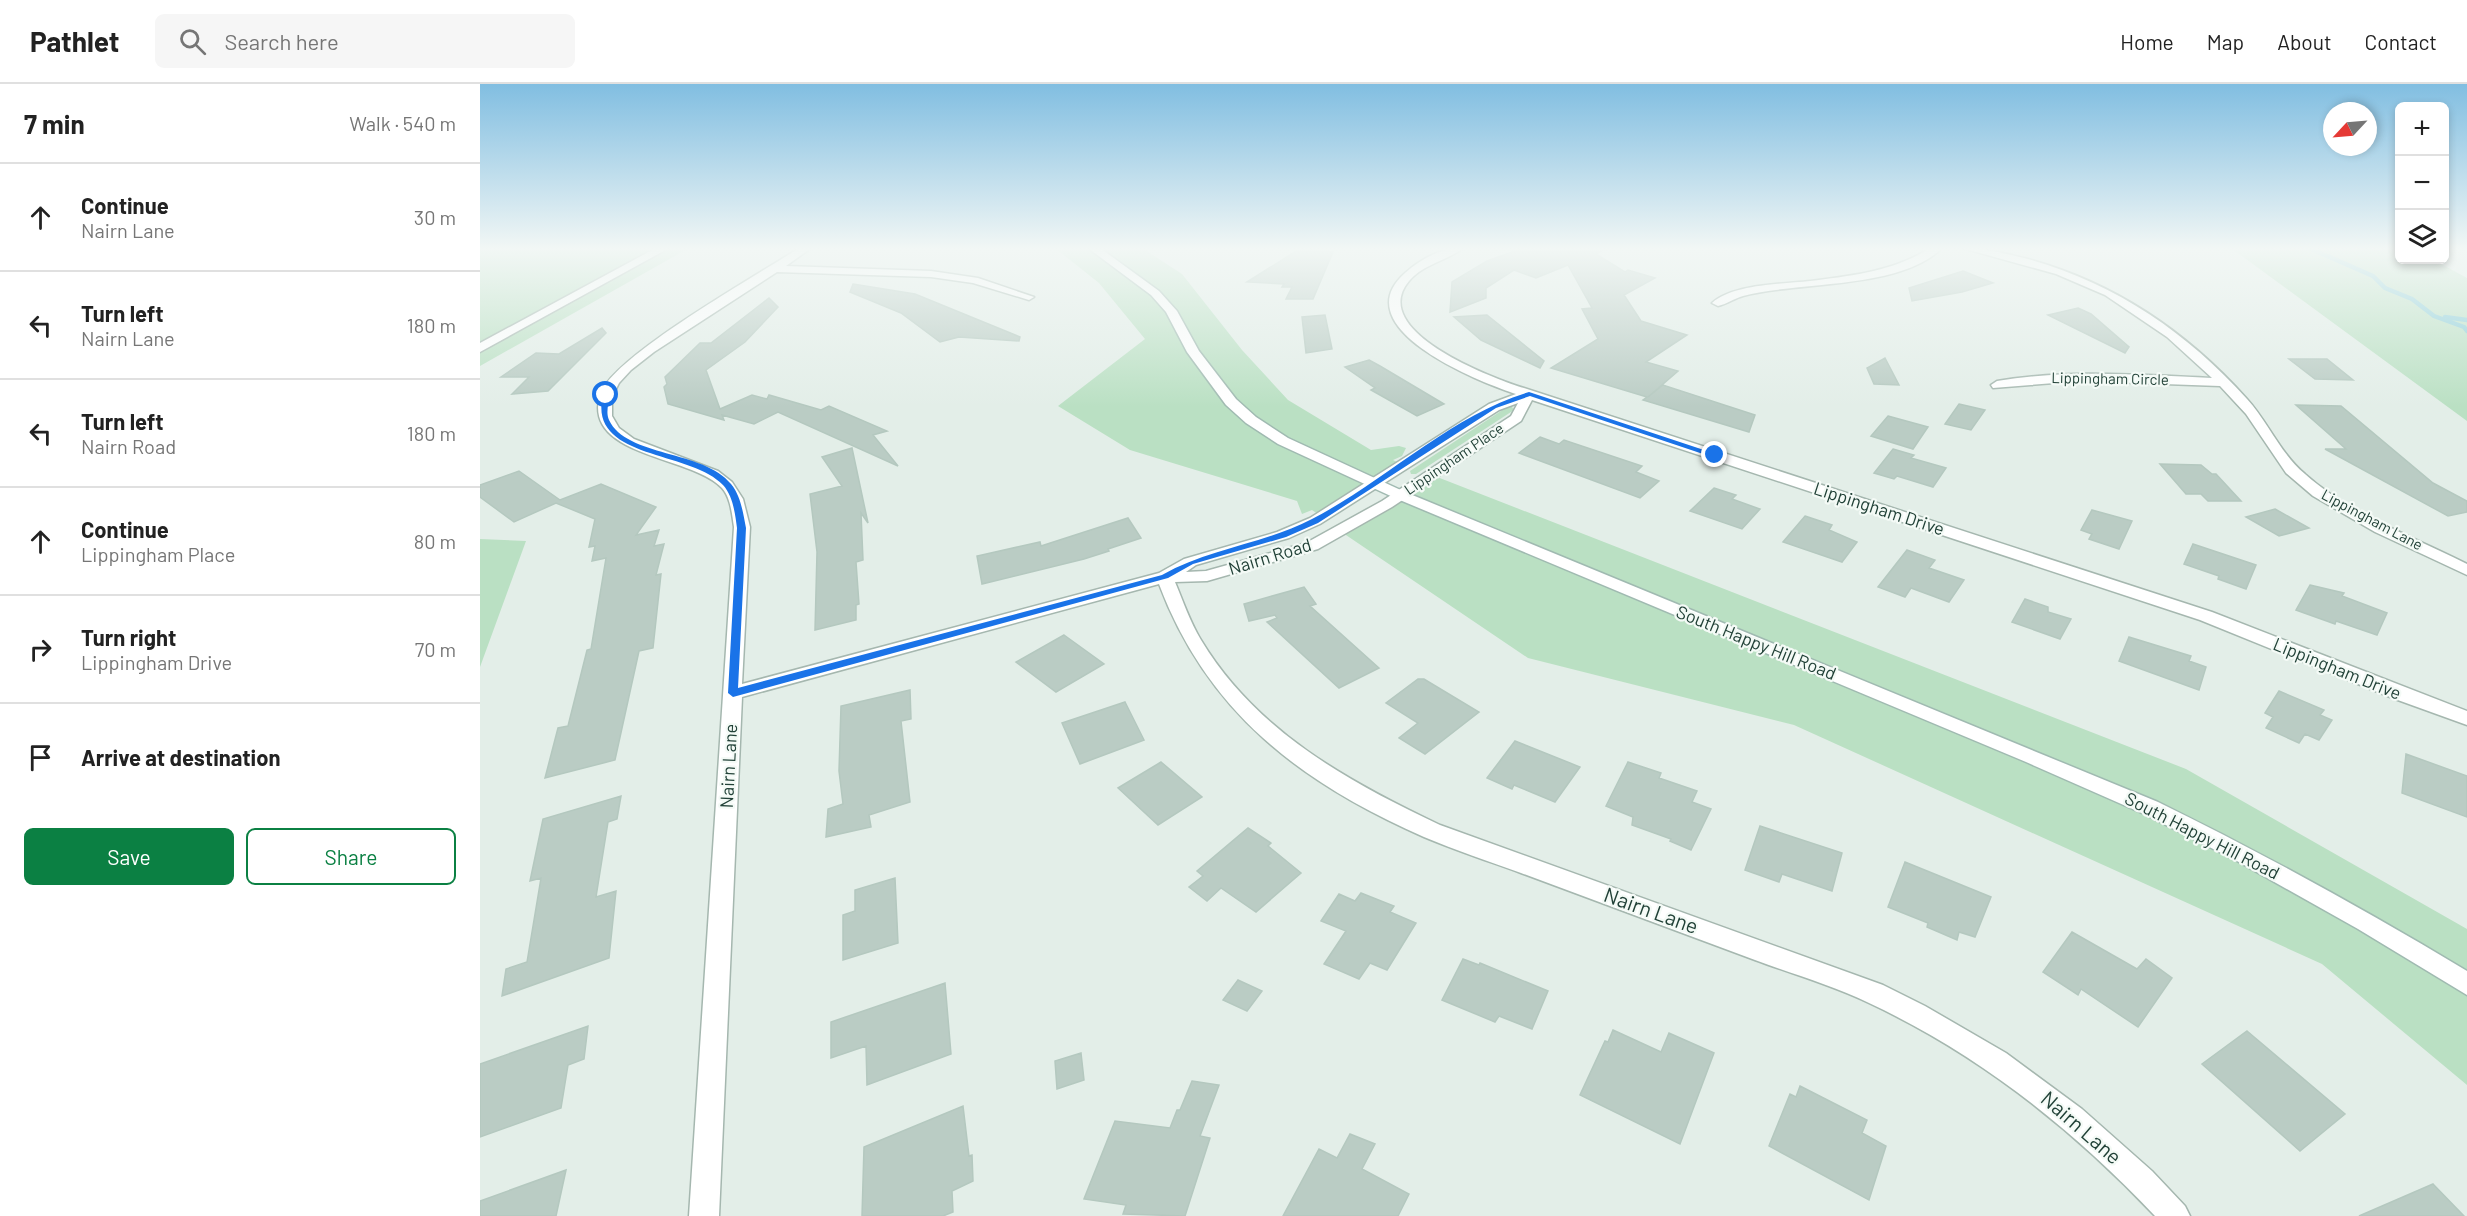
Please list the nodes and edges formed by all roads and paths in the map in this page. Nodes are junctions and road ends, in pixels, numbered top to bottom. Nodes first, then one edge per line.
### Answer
1 (567, 301) edge
2 (725, 301) edge
3 (1162, 301) edge
4 (1396, 301) edge
5 (1724, 301) edge
6 (2121, 301) edge
7 (1718, 303) dead end
8 (480, 348) edge
9 (2223, 382) junction
10 (1997, 385) dead end
11 (1529, 394) junction
12 (1374, 484) junction
13 (1400, 495) junction
14 (2467, 570) edge
15 (1165, 576) junction
16 (733, 693) junction
17 (2467, 718) edge
18 (2467, 984) edge
19 (704, 1216) edge
20 (2175, 1216) edge

1 - 8 street
2 - 16 street, Nairn Lane
3 - 12 street, South Happy Hill Road
4 - 11 street, Lippingham Drive
5 - 7 street
6 - 9 street, Lippingham Lane
9 - 10 street, Lippingham Circle
9 - 14 street, Lippingham Lane
11 - 12 street, Lippingham Place
11 - 13 street, Lippingham Place
11 - 17 street, Lippingham Drive
12 - 13 street, South Happy Hill Road
12 - 15 street, Nairn Road
13 - 15 street, Nairn Road
13 - 18 street, South Happy Hill Road
15 - 16 street, Nairn Road
15 - 20 street, Nairn Lane
16 - 19 street, Nairn Lane

